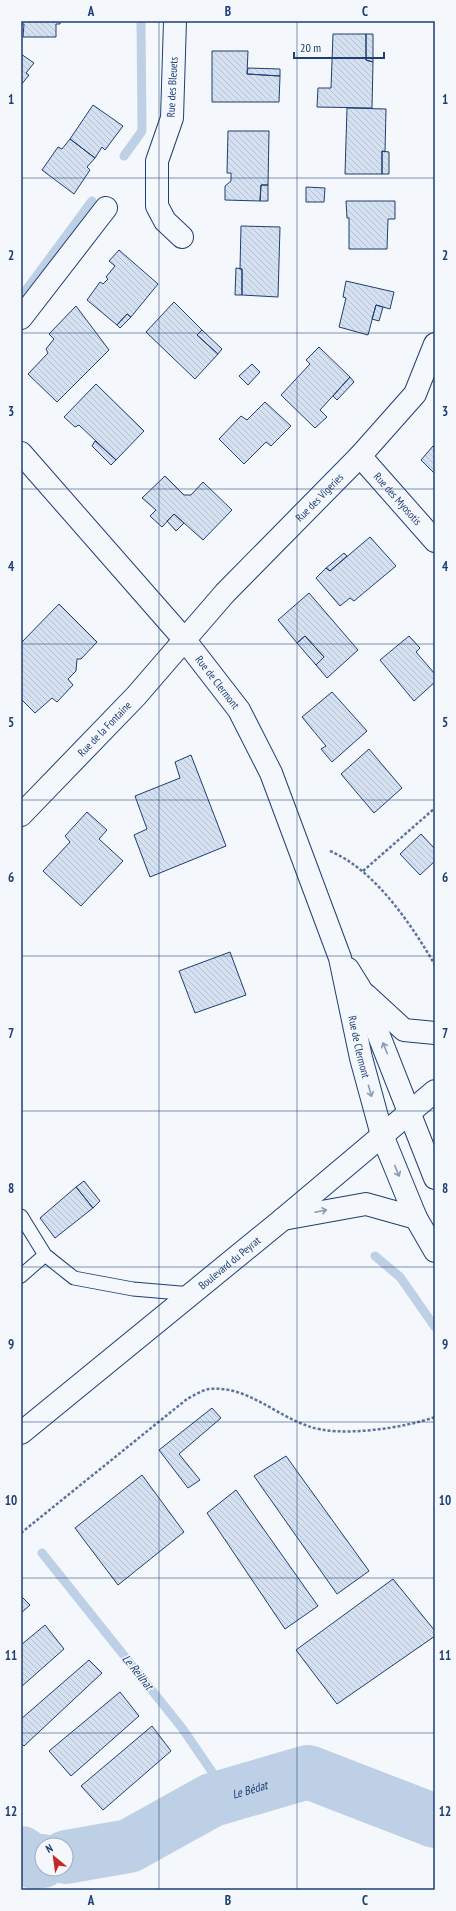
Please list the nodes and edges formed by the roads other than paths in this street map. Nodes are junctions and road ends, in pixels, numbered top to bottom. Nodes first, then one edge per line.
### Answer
1 (174, 21) edge
2 (106, 208) dead end
3 (182, 236) dead end
4 (21, 318) edge
5 (435, 344) edge
6 (21, 453) edge
7 (360, 456) junction
8 (435, 541) edge
9 (184, 639) junction
10 (21, 815) edge
11 (340, 958) junction
12 (361, 990) junction
13 (435, 1033) edge
14 (435, 1091) edge
15 (410, 1111) junction
16 (382, 1134) junction
17 (435, 1178) edge
18 (21, 1216) edge
19 (416, 1218) junction
20 (283, 1219) junction
21 (435, 1251) edge
22 (45, 1255) junction
23 (21, 1276) edge
24 (192, 1294) junction
25 (21, 1433) edge

1 - 3 street, Rue des Bleuets
2 - 4 street
5 - 7 street, Rue des Vigeries
6 - 9 street, Rue de Clermont
7 - 8 street, Rue des Myosotis
7 - 9 street, Rue des Vigeries
9 - 10 street, Rue de la Fontaine
9 - 11 street, Rue de Clermont
11 - 12 street, Rue de Clermont
11 -> 16 street, Rue de Clermont
12 - 13 street, Rue de Clermont
15 -> 12 street, Rue de Clermont
14 - 15 street, Boulevard du Peyrat
15 - 16 street, Boulevard du Peyrat
15 - 17 street, Rue de Clermont
16 -> 19 street, Rue de Clermont
16 - 20 street, Boulevard du Peyrat
18 - 22 lane
20 -> 19 street
19 - 21 street
20 - 24 street, Boulevard du Peyrat
22 - 23 lane
22 - 24 lane
24 - 25 street, Boulevard du Peyrat

